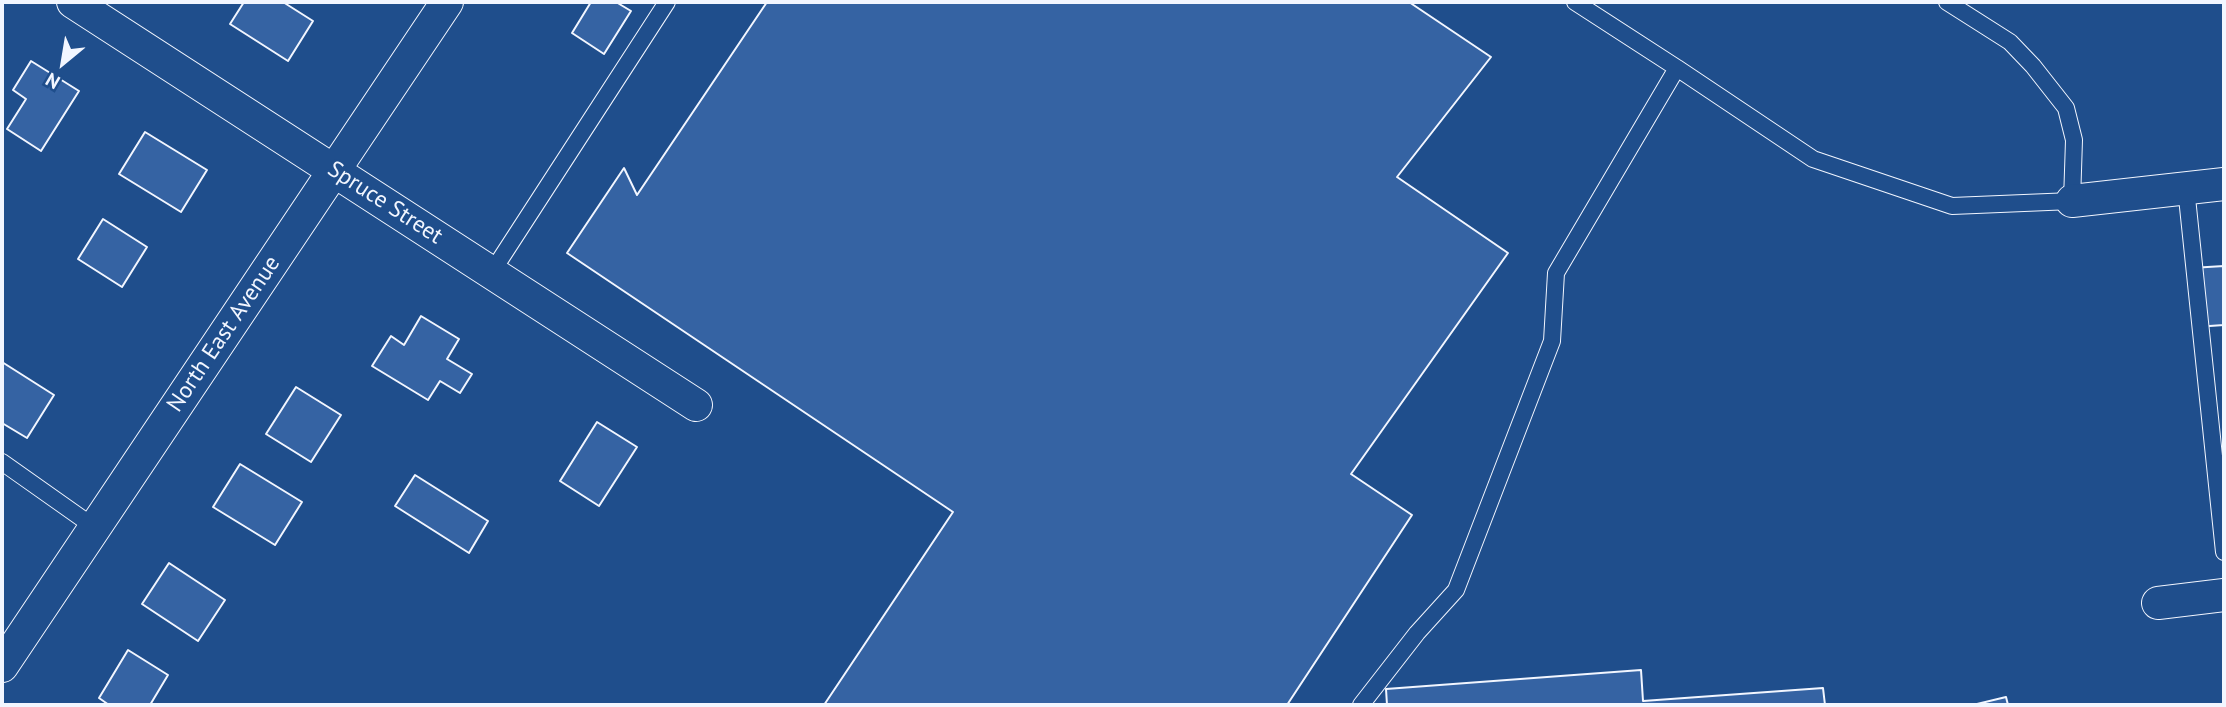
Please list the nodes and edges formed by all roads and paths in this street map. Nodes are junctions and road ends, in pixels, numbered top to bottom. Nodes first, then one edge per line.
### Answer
1 (73, 2) edge
2 (447, 2) edge
3 (667, 2) edge
4 (1575, 2) edge
5 (1947, 2) edge
6 (1677, 68) junction
7 (334, 170) junction
8 (2224, 184) edge
9 (2186, 188) junction
10 (2072, 201) junction
11 (492, 272) junction
12 (696, 405) dead end
13 (2, 462) edge
14 (94, 527) junction
15 (2224, 552) edge
16 (2224, 595) edge
17 (2158, 603) dead end
18 (2, 666) edge
19 (1361, 705) edge

1 - 7 street, Spruce Street
2 - 7 street, North East Avenue
3 - 11 lane
4 - 6 lane
5 - 10 lane
6 - 10 lane
6 - 19 lane
7 - 11 street, Spruce Street
7 - 14 street, North East Avenue
8 - 9 street
9 - 10 street
9 - 15 lane
11 - 12 street, Spruce Street
13 - 14 lane
14 - 18 street, North East Avenue
16 - 17 street

